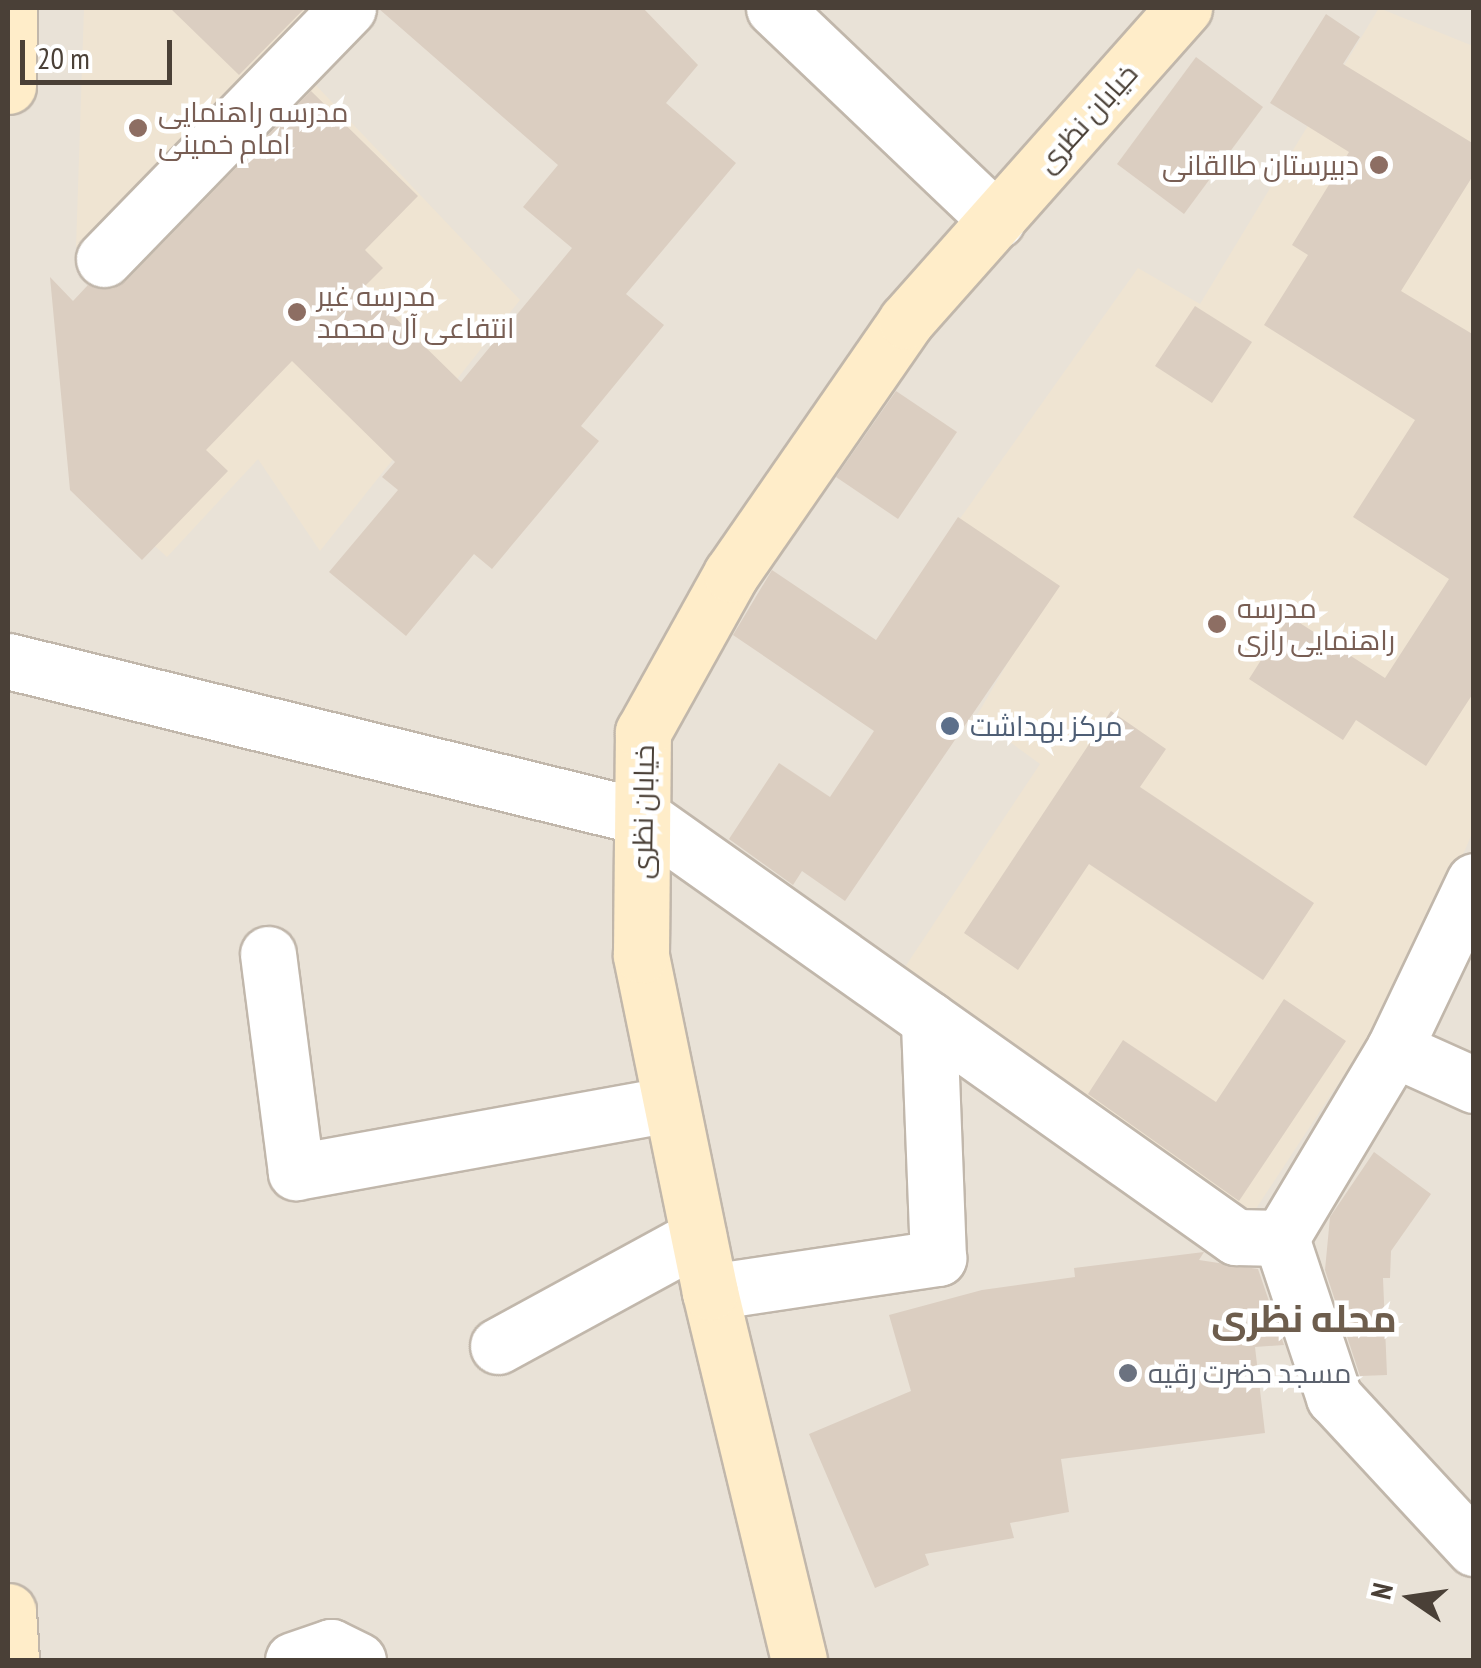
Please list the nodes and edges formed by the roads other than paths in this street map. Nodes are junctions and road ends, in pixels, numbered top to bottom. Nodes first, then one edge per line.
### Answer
1 (9, 8) edge
2 (348, 8) edge
3 (1184, 8) edge
4 (787, 12) edge
5 (8, 86) edge
6 (997, 220) junction
7 (104, 259) dead end
8 (8, 661) edge
9 (642, 818) junction
10 (1474, 881) edge
11 (268, 954) dead end
12 (929, 1019) junction
13 (1394, 1048) junction
14 (1474, 1085) edge
15 (671, 1104) junction
16 (698, 1237) junction
17 (1281, 1238) junction
18 (710, 1292) junction
19 (498, 1346) dead end
20 (1474, 1548) edge
21 (8, 1612) edge
22 (786, 1655) edge
23 (11, 1660) edge
24 (293, 1660) edge
25 (358, 1660) edge

1 - 5 main road
2 - 7 street
3 - 6 main road, خیابان نظری
4 - 6 street
6 - 9 main road, خیابان نظری
8 - 9 street
9 - 12 street
9 - 15 main road, خیابان نظری
10 - 13 street
11 - 15 street
12 - 17 street
12 - 18 street
13 - 14 street
13 - 17 street
15 - 16 main road, خیابان نظری
16 - 18 main road, خیابان نظری
16 - 19 street
17 - 20 street
18 - 22 main road, خیابان نظری
21 - 23 main road
24 - 25 street

